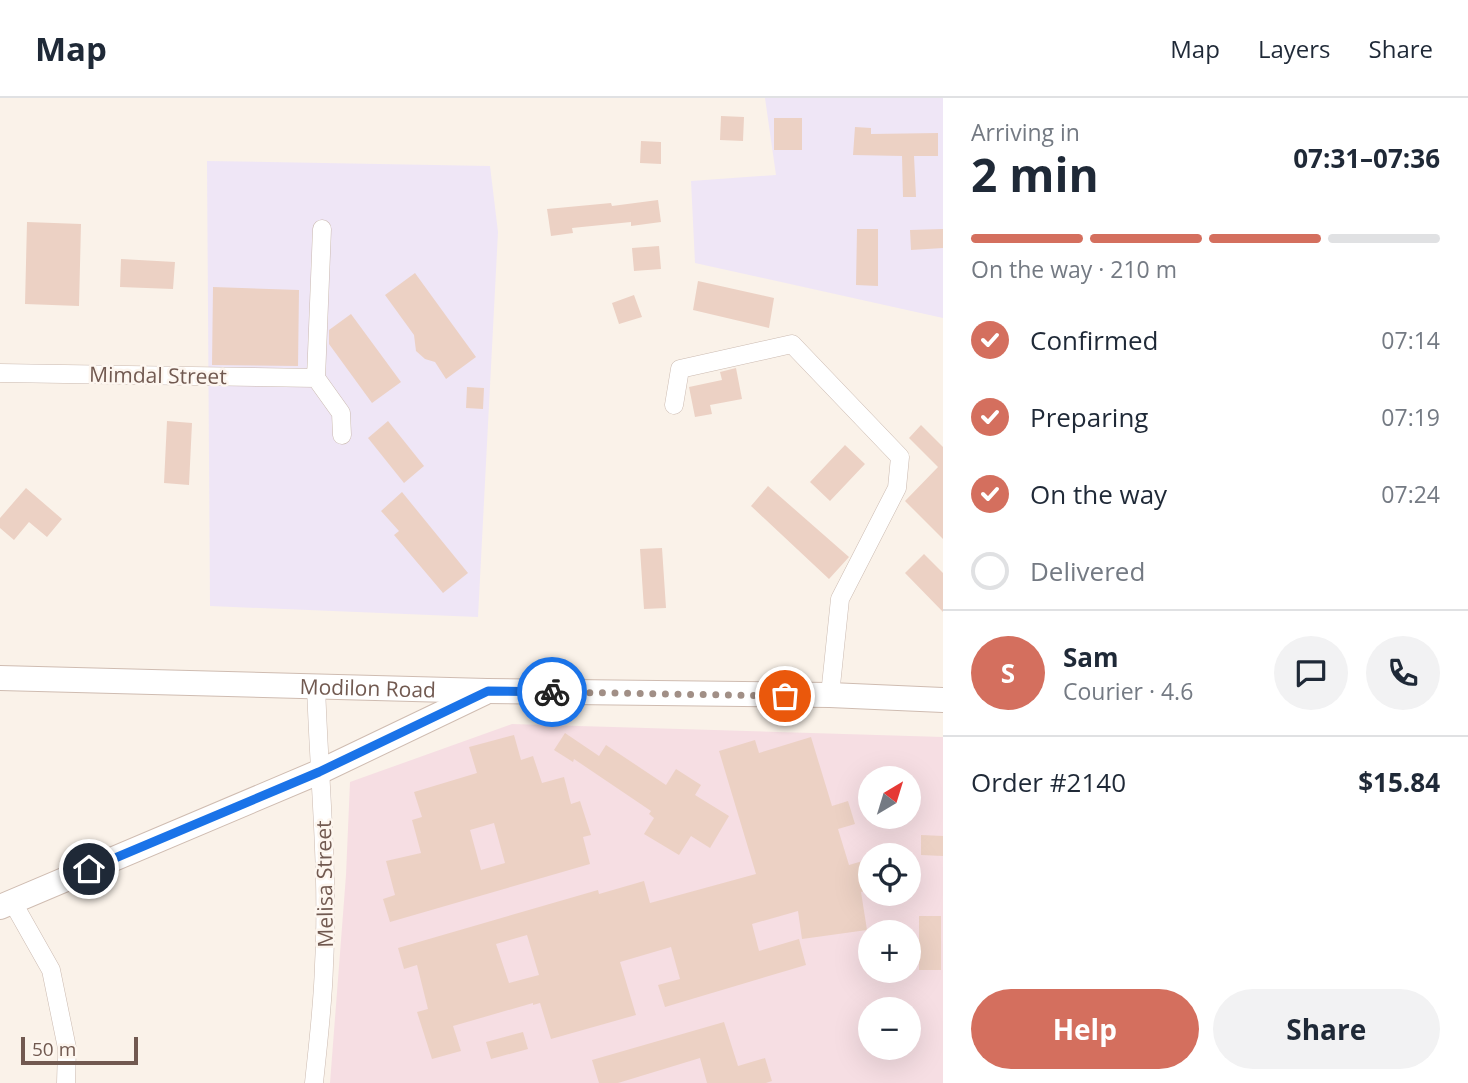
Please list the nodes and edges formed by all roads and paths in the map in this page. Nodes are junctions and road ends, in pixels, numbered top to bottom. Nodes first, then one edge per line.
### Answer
1 (322, 229) dead end
2 (0, 373) edge
3 (316, 378) junction
4 (674, 405) dead end
5 (342, 436) dead end
6 (0, 678) edge
7 (316, 685) junction
8 (488, 691) junction
9 (830, 695) junction
10 (943, 700) edge
11 (319, 772) junction
12 (6, 904) edge
13 (66, 1083) edge
14 (314, 1083) edge

1 - 3 street
2 - 3 street, Mimdal Street
3 - 5 street
4 - 9 street
6 - 7 main road, Modilon Road
7 - 8 main road, Modilon Road
7 - 11 street, Melisa Street
8 - 9 main road, Modilon Road
8 - 11 main road
9 - 10 main road, Modilon Road
11 - 12 main road
11 - 14 street, Melisa Street
12 - 13 street

